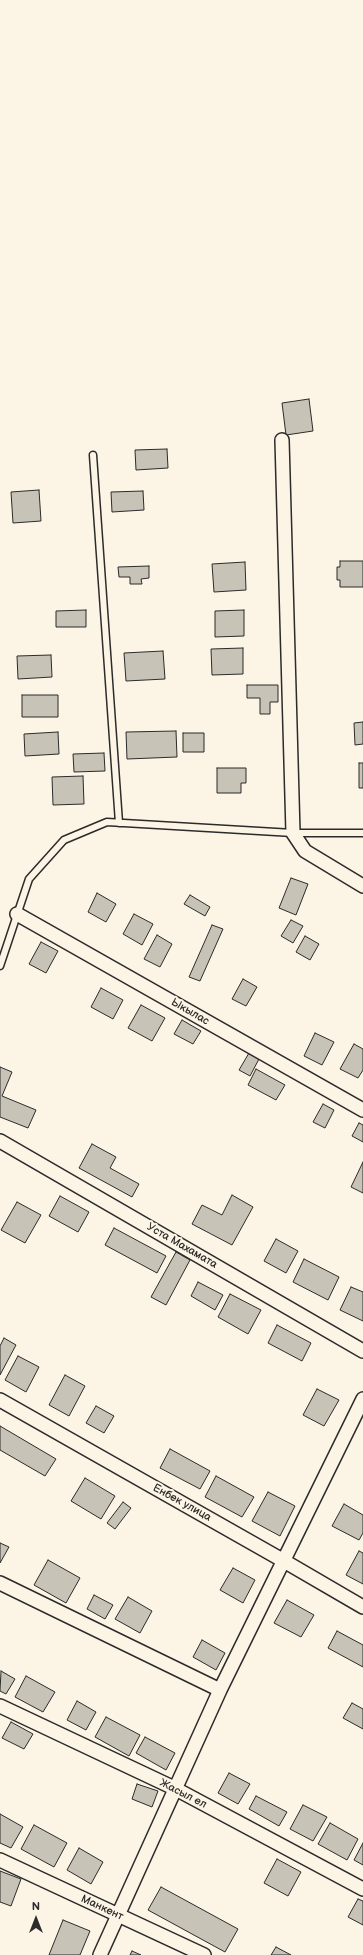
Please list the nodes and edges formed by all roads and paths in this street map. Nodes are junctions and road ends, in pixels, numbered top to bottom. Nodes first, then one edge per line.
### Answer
1 (282, 440) dead end
2 (93, 456) dead end
3 (119, 823) junction
4 (293, 832) junction
5 (363, 833) edge
6 (363, 886) edge
7 (17, 914) junction
8 (0, 966) edge
9 (363, 1110) edge
10 (0, 1141) edge
11 (363, 1351) edge
12 (363, 1399) edge
13 (0, 1400) edge
14 (284, 1560) junction
15 (0, 1583) edge
16 (363, 1607) edge
17 (220, 1690) junction
18 (0, 1706) edge
19 (174, 1788) junction
20 (0, 1860) edge
21 (363, 1889) edge
22 (119, 1915) junction
23 (100, 1955) edge
24 (204, 1955) edge

1 - 4 street
2 - 3 lane
3 - 4 lane
3 - 7 lane
4 - 5 lane
4 - 6 street
7 - 8 lane
7 - 9 street, Ыкылас
10 - 11 street, Уста Махамата
12 - 14 street
13 - 14 street, Енбек улица
14 - 16 street, Енбек улица
14 - 17 street
15 - 17 street
17 - 19 street
18 - 19 street, Жасыл ел
19 - 21 street, Жасыл ел
19 - 22 street
20 - 22 street, Манкент
22 - 23 street
22 - 24 street, Манкент

